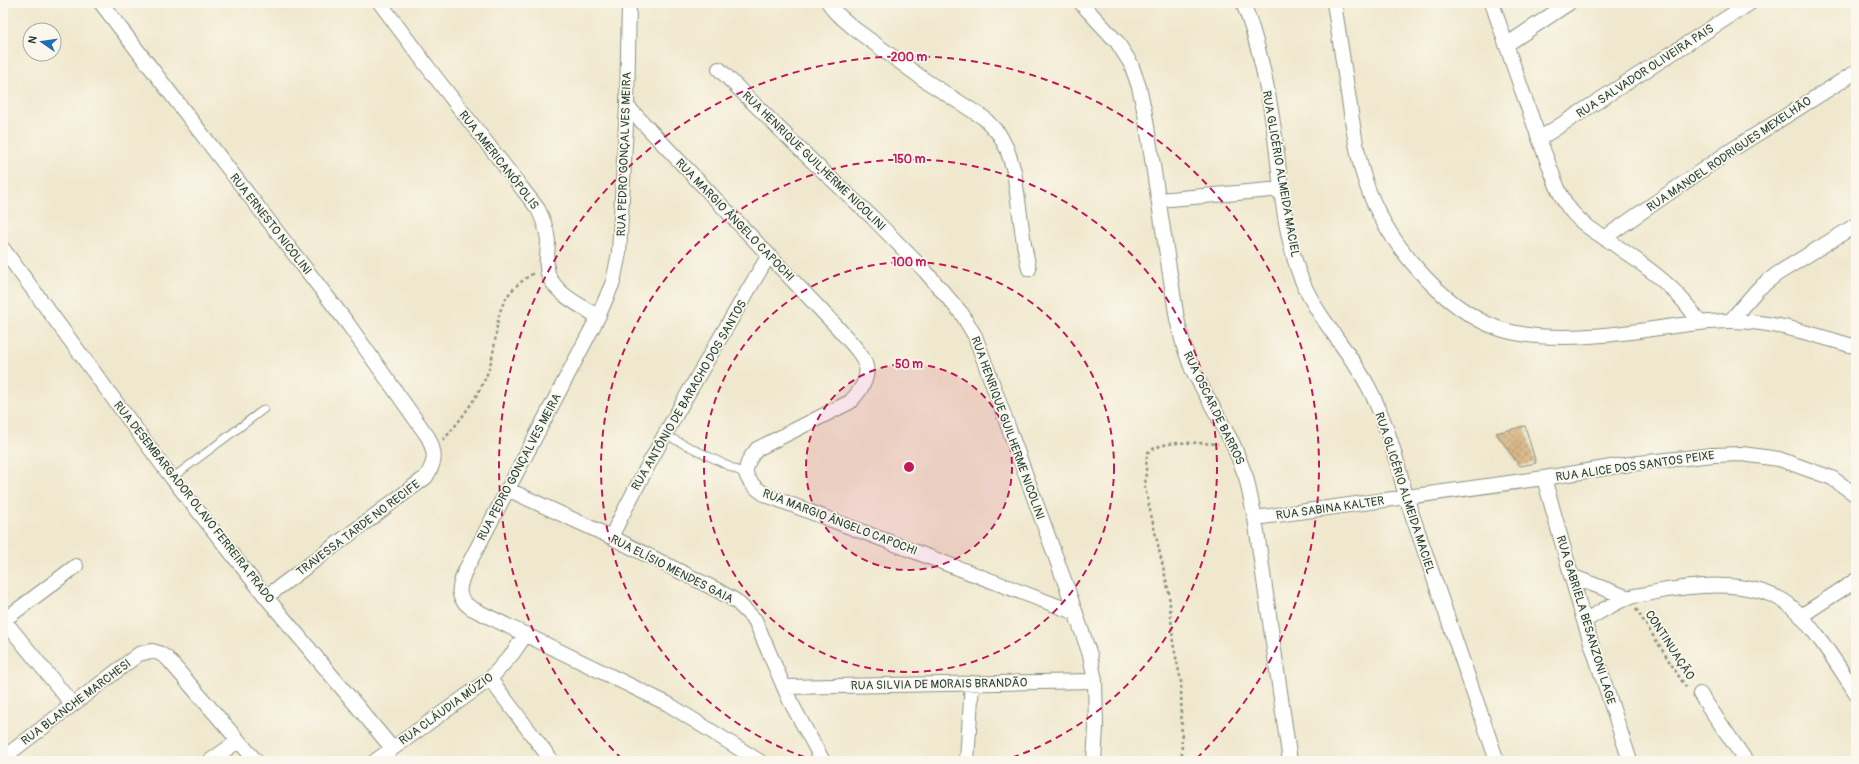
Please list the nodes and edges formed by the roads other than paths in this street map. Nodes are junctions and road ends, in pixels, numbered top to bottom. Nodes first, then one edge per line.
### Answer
1 (101, 3) edge
2 (380, 3) edge
3 (629, 3) edge
4 (829, 3) edge
5 (1081, 3) edge
6 (1243, 3) edge
7 (1334, 3) edge
8 (1492, 3) edge
9 (1568, 3) edge
10 (1750, 3) edge
11 (1506, 45) junction
12 (719, 69) dead end
13 (1856, 72) edge
14 (627, 106) junction
15 (1540, 139) junction
16 (1281, 189) junction
17 (1159, 200) junction
18 (1856, 225) edge
19 (1604, 238) junction
20 (3, 249) edge
21 (769, 255) junction
22 (1029, 269) dead end
23 (598, 317) junction
24 (1730, 321) junction
25 (1699, 322) junction
26 (1856, 347) edge
27 (264, 409) dead end
28 (665, 436) junction
29 (434, 450) joint
30 (745, 474) junction
31 (172, 478) junction
32 (1544, 478) junction
33 (507, 489) junction
34 (1856, 495) edge
35 (1406, 497) junction
36 (1255, 518) junction
37 (611, 537) junction
38 (76, 566) dead end
39 (1571, 576) junction
40 (1856, 580) edge
41 (266, 596) junction
42 (1629, 598) junction
43 (1076, 613) junction
44 (1801, 616) junction
45 (3, 619) edge
46 (1584, 621) junction
47 (526, 634) junction
48 (490, 679) junction
49 (1094, 681) junction
50 (972, 683) junction
51 (784, 686) junction
52 (1856, 693) edge
53 (1700, 694) road end
54 (72, 704) junction
55 (238, 741) junction
56 (392, 748) junction
57 (3, 758) edge
58 (210, 761) edge
59 (256, 761) edge
60 (375, 761) edge
61 (552, 761) edge
62 (759, 761) edge
63 (823, 761) edge
64 (967, 761) edge
65 (1094, 761) edge
66 (1290, 761) edge
67 (1498, 761) edge
68 (1630, 761) edge
69 (1746, 761) edge

1 - 29 street, RUA ERNESTO NICOLINI
2 - 23 street, RUA AMERICANÓPOLIS
3 - 14 street, RUA PEDRO GONÇALVES MEIRA
4 - 22 street
5 - 17 street, RUA OSCAR DE BARROS
6 - 16 street, RUA GLICÉRIO ALMEIDA MACIEL
7 - 25 street
8 - 11 street
9 - 11 street
10 - 15 street, RUA SALVADOR OLIVEIRA PAIS
11 - 15 street
12 - 43 street, RUA HENRIQUE GUILHERME NICOLINI
13 - 19 street, RUA MANOEL RODRIGUES MEXELHÃO
14 - 21 street, RUA MARGIO ÂNGELO CAPOCHI
14 - 23 street, RUA PEDRO GONÇALVES MEIRA
15 - 19 street
16 - 17 street
16 - 35 street, RUA GLICÉRIO ALMEIDA MACIEL
17 - 36 street, RUA OSCAR DE BARROS
18 - 24 street
19 - 25 street
20 - 31 street, RUA DESEMBARGADOR OLAVO FERREIRA PRADO
21 - 28 street, RUA ANTÔNIO DE BARACHO DOS SANTOS
21 - 30 street, RUA MARGIO ÂNGELO CAPOCHI
23 - 33 street, RUA PEDRO GONÇALVES MEIRA
24 - 25 street
24 - 26 street
27 - 31 lane
28 - 30 lane
28 - 37 street, RUA ANTÔNIO DE BARACHO DOS SANTOS
29 - 41 street, TRAVESSA TARDE NO RECIFE
30 - 43 street, RUA MARGIO ÂNGELO CAPOCHI
31 - 41 street, RUA DESEMBARGADOR OLAVO FERREIRA PRADO
32 - 34 street, RUA ALICE DOS SANTOS PEIXE
32 - 35 street, RUA ALICE DOS SANTOS PEIXE
32 - 39 street, RUA GABRIELA BESANZONI LAGE
33 - 37 street, RUA ELÍSIO MENDES GAIA
33 - 47 street, RUA PEDRO GONÇALVES MEIRA
35 - 36 street, RUA SABINA KALTER
35 - 67 street, RUA GLICÉRIO ALMEIDA MACIEL
36 - 66 street, RUA OSCAR DE BARROS
37 - 51 street, RUA ELÍSIO MENDES GAIA
38 - 45 street
39 - 42 street
39 - 46 street, RUA GABRIELA BESANZONI LAGE
40 - 44 street
41 - 56 street, RUA DESEMBARGADOR OLAVO FERREIRA PRADO
42 - 44 street
42 - 46 street
43 - 49 street, RUA HENRIQUE GUILHERME NICOLINI
44 - 52 street
45 - 54 street
46 - 68 street, RUA GABRIELA BESANZONI LAGE
47 - 48 street, RUA CLÁUDIA MÚZIO
47 - 62 street, RUA PEDRO GONÇALVES MEIRA
48 - 56 street, RUA CLÁUDIA MÚZIO
48 - 61 street
49 - 50 street, RUA SILVIA DE MORAIS BRANDÃO
49 - 65 street, RUA HENRIQUE GUILHERME NICOLINI
50 - 51 street, RUA SILVIA DE MORAIS BRANDÃO
50 - 64 street
51 - 63 street, RUA ELÍSIO MENDES GAIA
53 - 69 street
54 - 55 street, RUA BLANCHE MARCHESI
54 - 57 street, RUA BLANCHE MARCHESI
55 - 58 street
55 - 59 street
56 - 60 street, RUA CLÁUDIA MÚZIO

